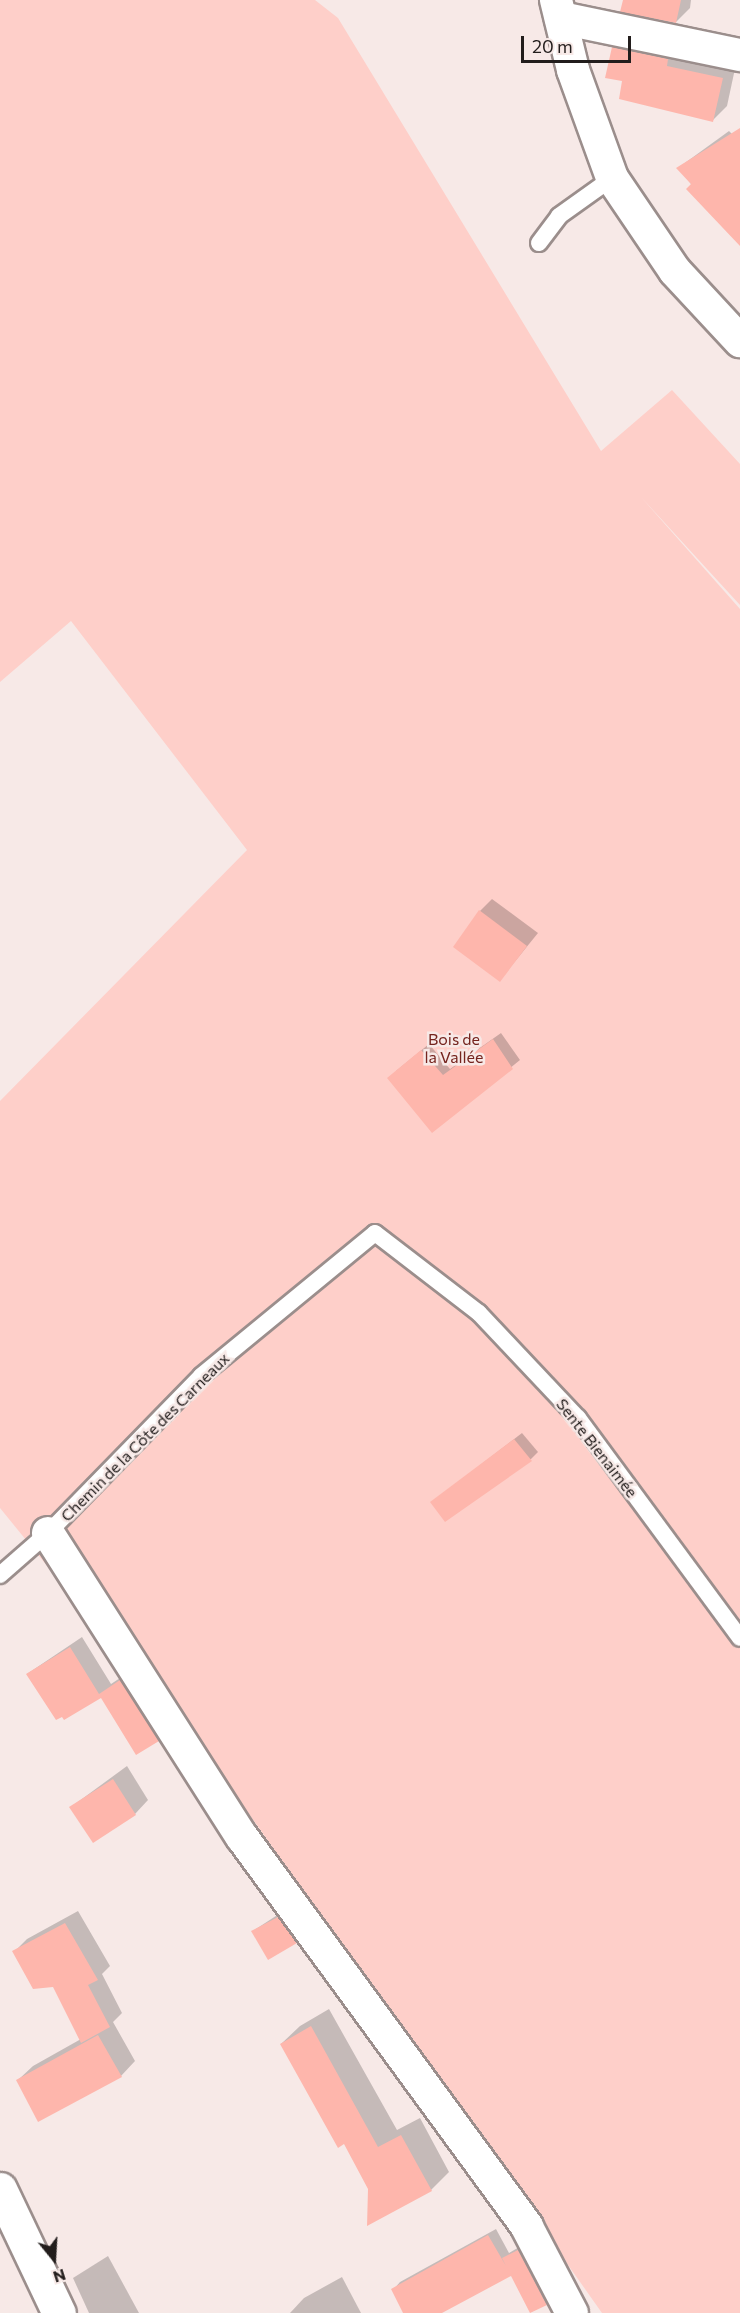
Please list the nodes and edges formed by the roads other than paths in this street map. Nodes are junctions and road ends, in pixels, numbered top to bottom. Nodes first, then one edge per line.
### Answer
1 (559, 9) edge
2 (740, 55) edge
3 (612, 178) junction
4 (540, 243) dead end
5 (740, 341) edge
6 (375, 1233) joint
7 (48, 1533) junction
8 (0, 1575) edge
9 (740, 1638) edge
10 (0, 2189) edge
11 (59, 2313) edge
12 (572, 2313) edge

1 - 2 street
1 - 3 street
3 - 4 lane
3 - 5 street
6 - 7 lane, Chemin de la Côte des Carneaux
6 - 9 lane, Sente Bienaimée
7 - 8 lane, Chemin de la Côte des Carneaux
7 - 12 street
10 - 11 street

